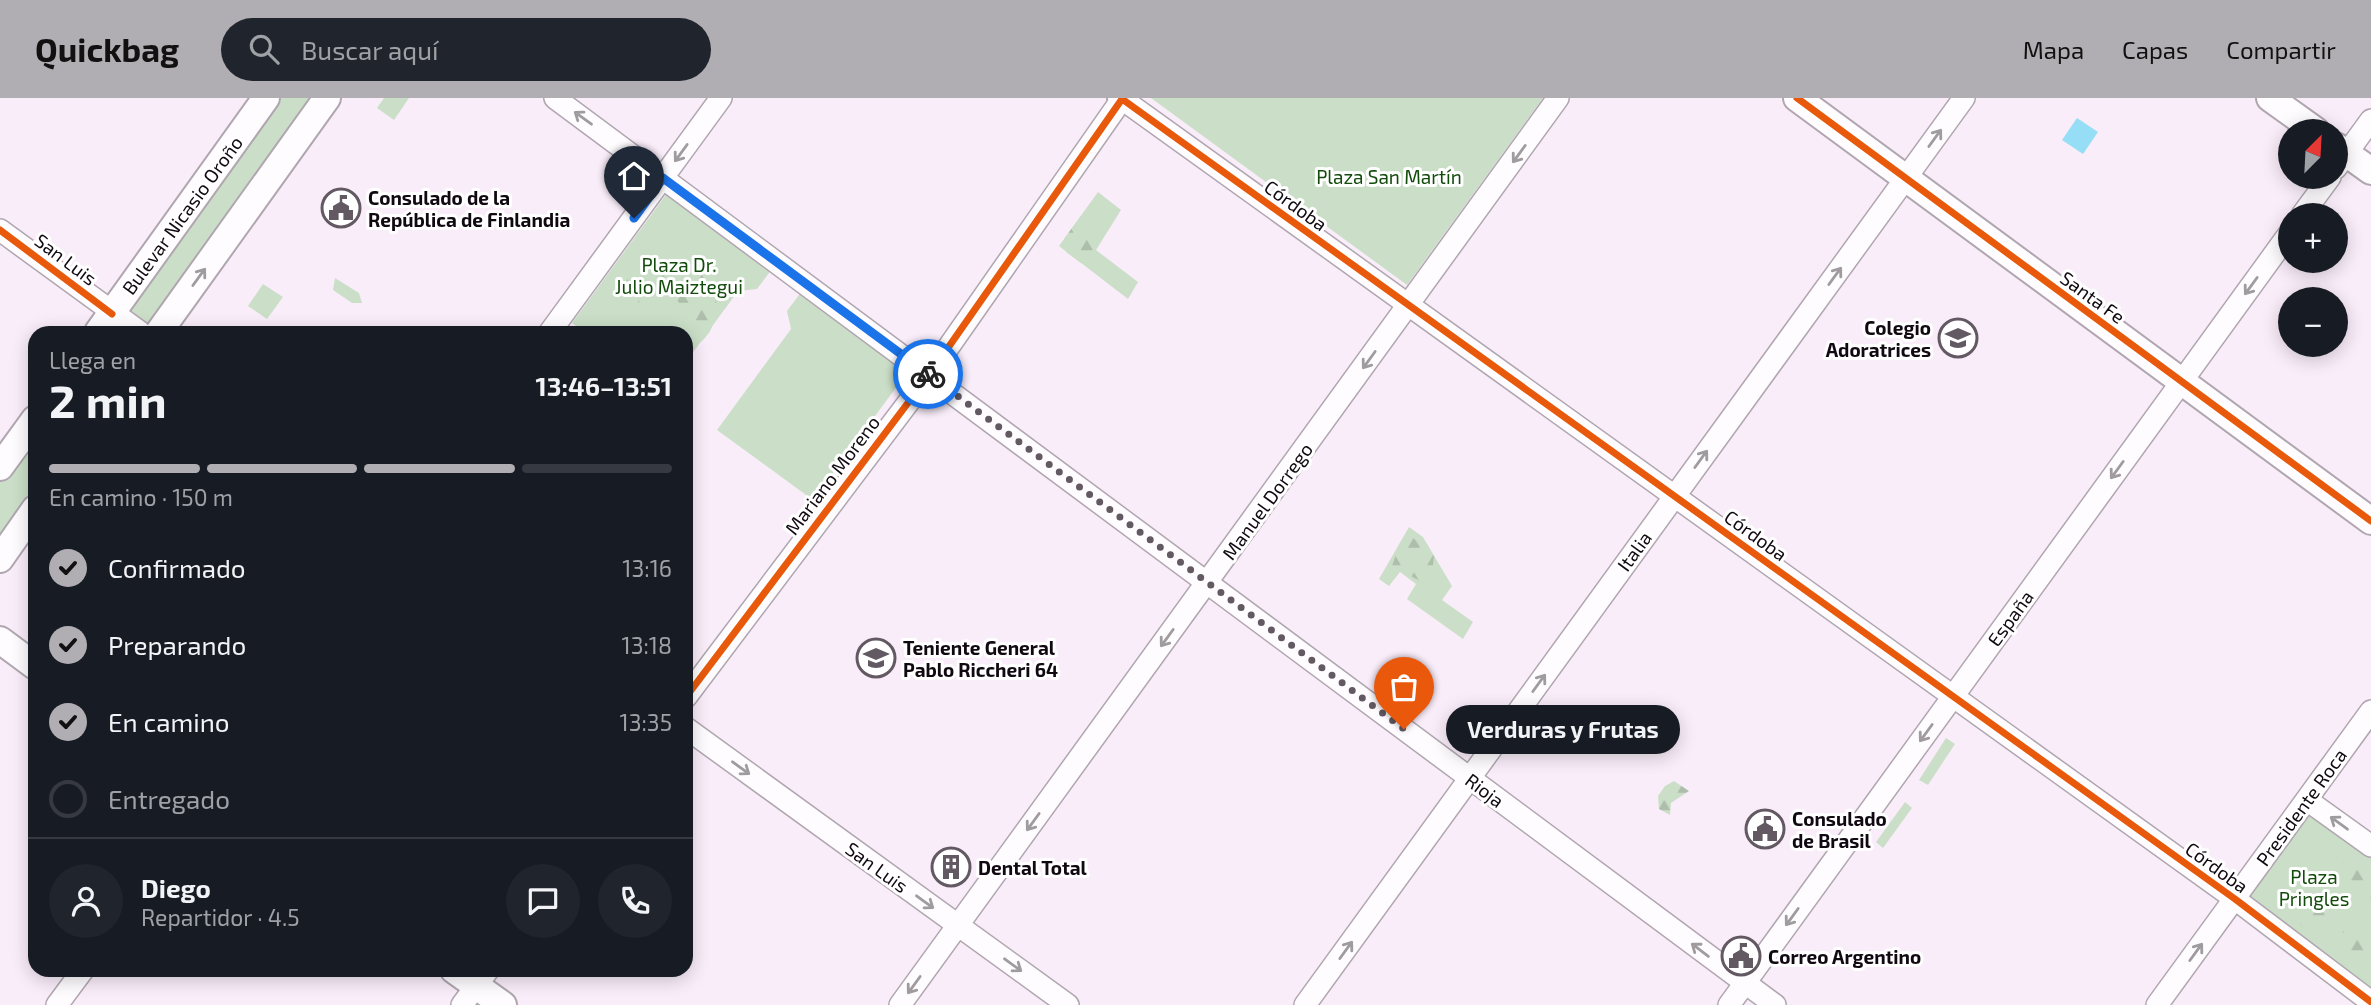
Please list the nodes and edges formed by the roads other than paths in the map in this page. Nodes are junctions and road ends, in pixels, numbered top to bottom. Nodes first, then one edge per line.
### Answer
1 (266, 98) edge
2 (327, 98) edge
3 (555, 98) edge
4 (721, 98) edge
5 (1121, 98) edge
6 (1558, 98) edge
7 (1797, 98) edge
8 (1964, 98) edge
9 (2270, 98) edge
10 (2299, 119) edge
11 (2371, 120) edge
12 (2348, 147) edge
13 (2348, 160) edge
14 (2371, 172) edge
15 (663, 178) junction
16 (1906, 178) junction
17 (0, 230) edge
18 (2278, 249) edge
19 (1409, 305) junction
20 (105, 323) edge
21 (163, 326) edge
22 (554, 326) edge
23 (929, 375) junction
24 (2181, 381) junction
25 (28, 429) edge
26 (0, 467) edge
27 (1674, 496) junction
28 (28, 519) edge
29 (2371, 521) edge
30 (0, 559) edge
31 (1208, 583) junction
32 (0, 640) edge
33 (28, 661) edge
34 (693, 688) edge
35 (1953, 696) junction
36 (2371, 711) edge
37 (693, 733) edge
38 (1470, 778) junction
39 (2307, 800) junction
40 (2371, 846) edge
41 (2235, 899) junction
42 (958, 926) junction
43 (78, 977) edge
44 (1744, 983) junction
45 (475, 987) edge
46 (2371, 1002) edge
47 (57, 1005) edge
48 (503, 1005) edge
49 (900, 1005) edge
50 (1068, 1005) edge
51 (1306, 1005) edge
52 (1729, 1005) edge
53 (1775, 1005) edge
54 (2157, 1005) edge

1 - 20 main road, Bulevar Nicasio Oroño
21 -> 2 main road
15 -> 3 street, Rioja
4 -> 15 street
5 - 19 street, Córdoba
5 - 23 street, Mariano Moreno
6 -> 19 street, Manuel Dorrego
7 - 16 main road, Santa Fe
16 -> 8 street, Italia
9 - 10 main road
11 - 12 street
13 - 14 main road
15 - 22 street
15 - 23 street, Rioja
16 - 24 main road, Santa Fe
27 -> 16 street, Italia
17 - 20 street, San Luis
18 -> 24 street, España
19 - 27 street, Córdoba
19 -> 31 street, Manuel Dorrego
23 - 31 street, Rioja
23 - 34 street, Mariano Moreno
24 - 29 main road, Santa Fe
24 -> 35 street, España
25 - 26 main road
27 - 35 street, Córdoba
38 -> 27 street, Italia
28 - 30 main road
31 - 38 street, Rioja
31 -> 42 street, Manuel Dorrego
32 - 33 main road
35 - 41 street, Córdoba
35 -> 44 street, España
36 - 39 street, Presidente Roca
37 -> 42 street, San Luis
44 -> 38 street, Rioja
51 -> 38 street, Italia
40 -> 39 street
39 - 41 street, Presidente Roca
41 - 46 street, Córdoba
54 -> 41 street, Presidente Roca
42 -> 49 street, Manuel Dorrego
42 -> 50 street, San Luis
43 - 47 street
44 - 52 street, España
44 - 53 street, Rioja
45 - 48 main road

